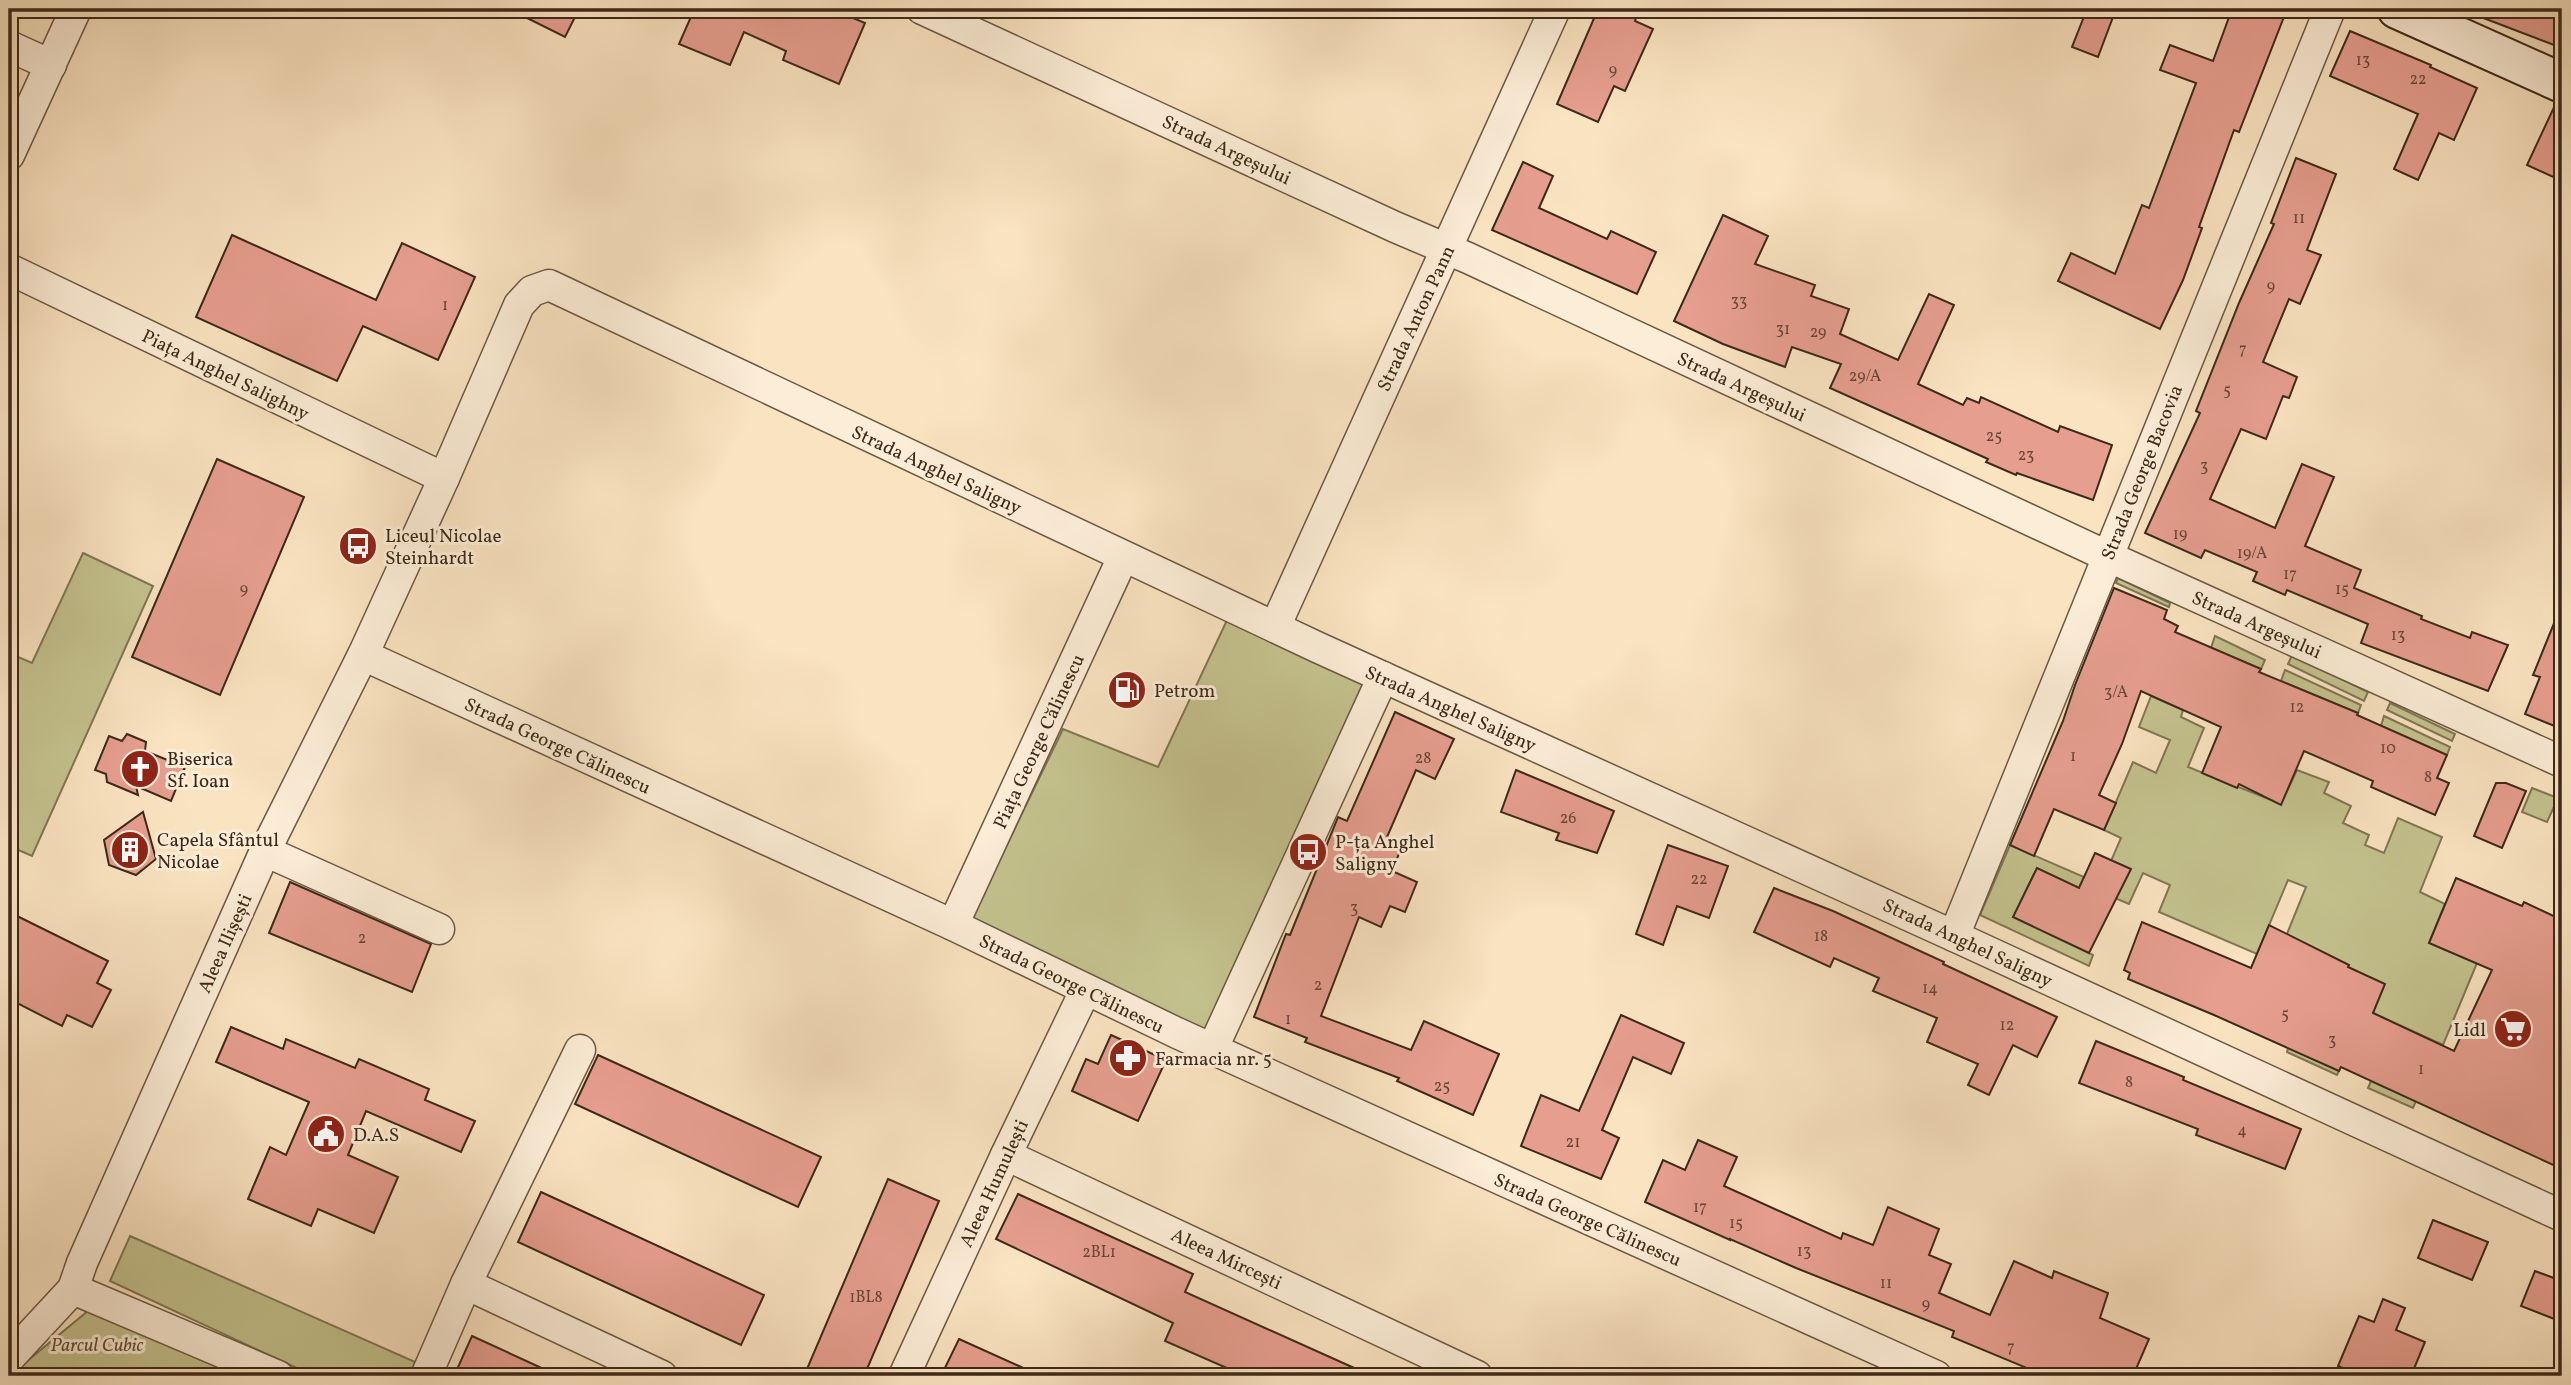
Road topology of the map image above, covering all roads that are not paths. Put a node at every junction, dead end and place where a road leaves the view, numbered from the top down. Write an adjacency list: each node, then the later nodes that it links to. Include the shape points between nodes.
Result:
1 (76, 9): 7 (street)
2 (922, 9): 10 (street, Strada Argeșului)
3 (1555, 9): 10 (street, Strada Anton Pann)
4 (2330, 9): 13 (street, Strada George Bacovia)
5 (2397, 9): 8 (street)
6 (9, 46): 7 (street)
7 (51, 65): 9 (street)
8 (2562, 83)
9 (9, 155)
10 (1447, 249): 13 (street, Strada Argeșului); 15 (street, Strada Anton Pann)
11 (9, 269): 12 (street, Piața Anghel Salighny)
12 (444, 478): 14 (street, Strada Anghel Saligny, via 519,305 533,291 549,285); 16 (street, Aleea Ilișești)
13 (2106, 556): 18 (street, Strada Argeșului); 22 (street, Strada George Bacovia)
14 (1122, 557): 15 (street, Strada Anghel Saligny); 20 (street, Piața George Călinescu)
15 (1275, 627): 17 (street, Strada Anghel Saligny)
16 (363, 655): 19 (street, Aleea Ilișești); 20 (street, Strada George Călinescu)
17 (1383, 677): 22 (street, Strada Anghel Saligny); 25 (street)
18 (2562, 762)
19 (265, 851): 21 (street); 29 (street, Aleea Ilișești)
20 (953, 925): 23 (street, Strada George Călinescu)
21 (439, 929)
22 (1954, 936): 27 (street, Strada Anghel Saligny)
23 (1085, 991): 25 (street, Strada George Călinescu); 26 (street, Aleea Humulești)
24 (580, 1049): 28 (street)
25 (1212, 1050): 37 (street, Strada George Călinescu)
26 (1006, 1155): 31 (street, Aleea Mircești); 35 (street, Aleea Humulești)
27 (2562, 1216)
28 (466, 1284): 33 (street); 34 (street)
29 (73, 1289): 30 (street, Aleea Ilișești); 32 (street)
30 (9, 1357)
31 (1445, 1369): 36 (street, Aleea Mircești)
32 (278, 1376)
33 (426, 1376)
34 (662, 1376)
35 (904, 1376)
36 (1477, 1376)
37 (1936, 1376)

